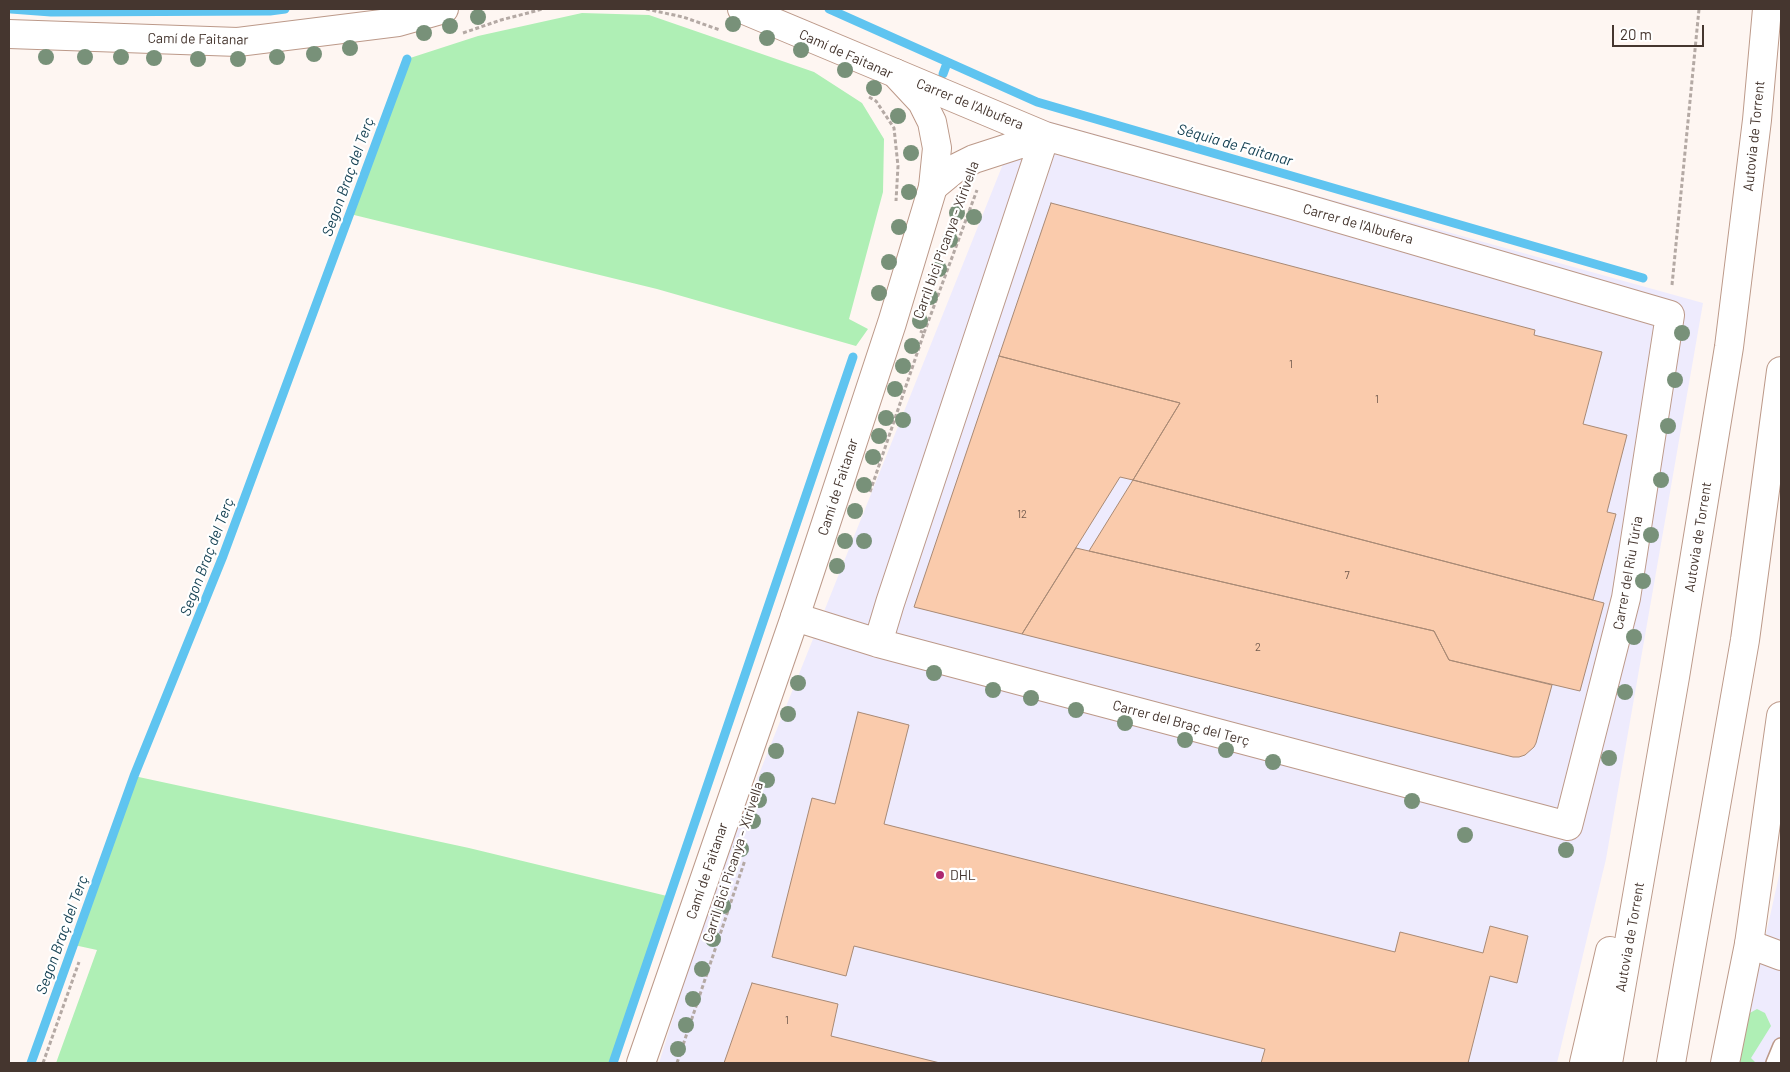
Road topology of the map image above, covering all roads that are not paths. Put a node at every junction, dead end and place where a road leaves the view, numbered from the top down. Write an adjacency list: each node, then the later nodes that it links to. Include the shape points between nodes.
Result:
1 (444, 9): 4 (main road, Camí de Faitanar, via 398,22 238,42)
2 (742, 9): 5 (main road, Camí de Faitanar)
3 (1767, 9): 12 (main road, Autovia de Torrent, via 1729,347)
4 (9, 34)
5 (895, 73): 6 (main road, Carrer de l'Albufera); 7 (main road, Camí de Faitanar, via 922,102 932,122 937,148)
6 (1045, 136): 7 (main road, Carrer de l'Albufera, via 974,159 956,168); 8 (main road, Carrer de l'Albufera); 11 (main road)
7 (933, 187): 10 (main road, Camí de Faitanar, via 892,323)
8 (1670, 315): 14 (main road, Carrer del Riu Túria, via 1626,598)
9 (1781, 371): 21 (main road, via 1745,640)
10 (795, 617): 11 (main road, Carrer del Braç del Terç); 18 (main road, Camí de Faitanar)
11 (878, 643): 14 (main road, Carrer del Braç del Terç)
12 (1675, 677): 19 (main road); 20 (main road, Autovia de Torrent)
13 (1780, 725): 15 (main road)
14 (1568, 826)
15 (1749, 944): 16 (main road); 22 (main road)
16 (1781, 956)
17 (1781, 1046): 23 (lane)
18 (641, 1063)
19 (1584, 1063)
20 (1608, 1063)
21 (1671, 1063)
22 (1725, 1063)
23 (1774, 1063)

